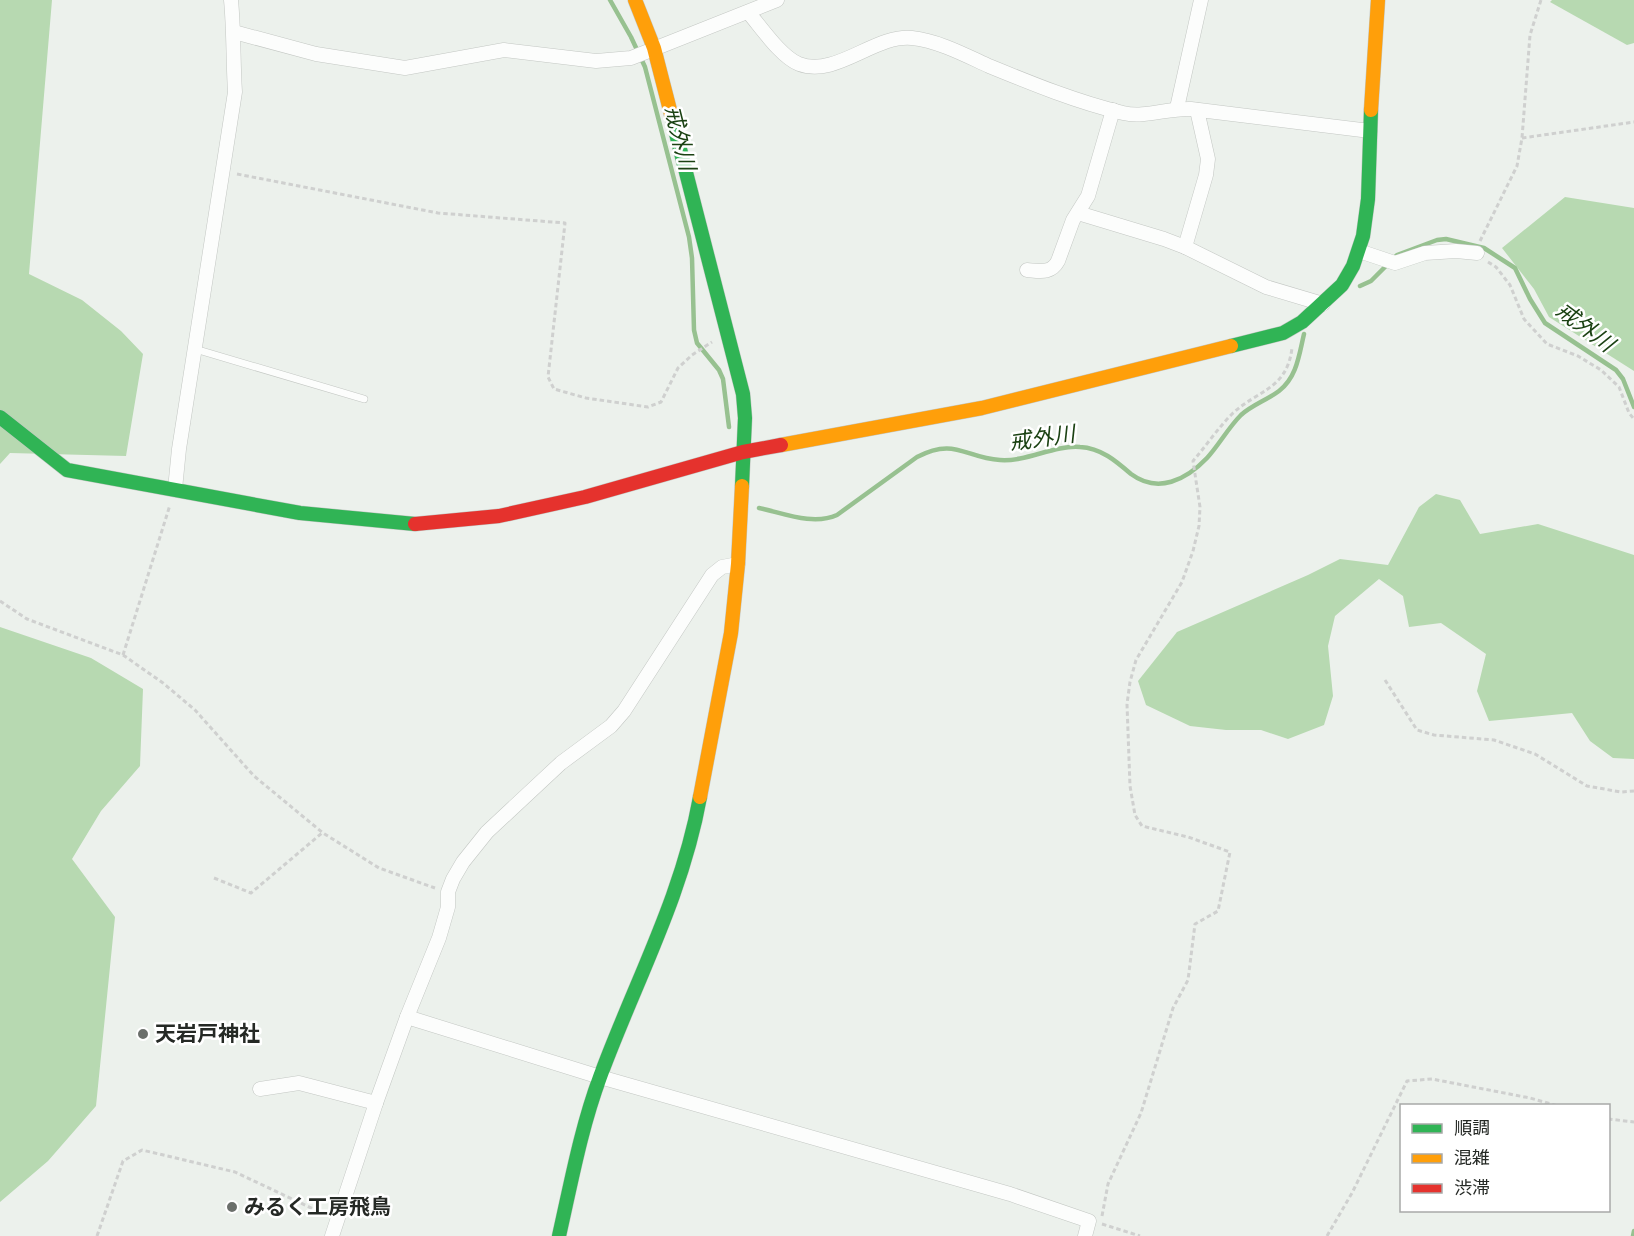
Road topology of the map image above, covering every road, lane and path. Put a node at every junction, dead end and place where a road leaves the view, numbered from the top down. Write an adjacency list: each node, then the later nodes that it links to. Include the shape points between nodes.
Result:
1 (231, 0): 8 (street)
2 (635, 0): 9 (street)
3 (777, 0): 7 (street)
4 (1201, 0): 10 (street)
5 (1378, 0): 14 (street)
6 (1542, 0): 15 (path, via 1530,35)
7 (748, 12): 9 (street); 11 (street, via 798,64 813,68 827,65 908,37 1064,96)
8 (234, 32): 9 (street, via 316,54 405,68 504,51 596,61 630,58); 16 (street, via 234,92)
9 (654, 48): 30 (street, via 743,394)
10 (1177, 108): 11 (street, via 1139,114); 12 (street)
11 (1113, 110): 17 (street, via 1088,196)
12 (1197, 110): 14 (street); 19 (street, via 1208,159)
13 (1634, 122): 15 (path)
14 (1370, 131): 20 (street, via 1368,199)
15 (1522, 138): 18 (path, via 1517,166)
16 (223, 171): 25 (path, via 438,213 565,223 548,377 554,389 586,398 648,406 661,402 675,373); 26 (street)
17 (1078, 213): 19 (street); 22 (street, via 1055,268 1049,272)
18 (1481, 237)
19 (1185, 247): 23 (street, via 1266,287)
20 (1359, 251): 21 (street, via 1389,261 1425,253); 23 (street, via 1342,285)
21 (1477, 253): 29 (path, via 1496,267 1510,285 1524,319 1547,344 1600,370 1619,387)
22 (1027, 270)
23 (1323, 304): 24 (street)
24 (1293, 328): 30 (street, via 982,408); 48 (path, via 1292,352 1277,384 1242,405 1193,461 1200,507 1193,551 1182,582 1136,660 1130,682 1130,786 1135,815 1142,826 1230,852 1218,911 1195,924 1188,980 1173,1008 1141,1113)
25 (707, 344)
26 (195, 349): 27 (lane); 31 (street)
27 (364, 399)
28 (0, 417): 31 (street, via 67,470)
29 (1634, 419)
30 (743, 452): 31 (street, via 564,502 499,516 412,524 300,513); 32 (street)
31 (175, 489): 34 (path)
32 (738, 564): 39 (street, via 722,567 712,575 624,711 487,832 463,862); 41 (street, via 729,644 686,861)
33 (0, 601): 34 (path, via 27,619)
34 (123, 655): 37 (path, via 195,710 254,776)
35 (1385, 680): 36 (path, via 1417,730 1494,740 1535,754 1587,786)
36 (1634, 791)
37 (323, 833): 38 (path, via 251,893); 39 (path, via 379,868)
38 (214, 878)
39 (448, 892): 40 (street, via 442,930)
40 (407, 1017): 41 (street); 43 (street)
41 (600, 1077): 48 (street); 51 (street, via 583,1130)
42 (260, 1089): 43 (street, via 299,1083)
43 (376, 1103): 47 (street)
44 (1551, 1104): 54 (path, via 1432,1079 1407,1081)
45 (1610, 1119): 46 (path)
46 (1634, 1122)
47 (337, 1220): 49 (path, via 235,1172 142,1149 123,1161); 50 (street)
48 (1095, 1222): 52 (street); 53 (path)
49 (97, 1236)
50 (332, 1236)
51 (559, 1236)
52 (1085, 1236)
53 (1140, 1236)
54 (1327, 1236)

